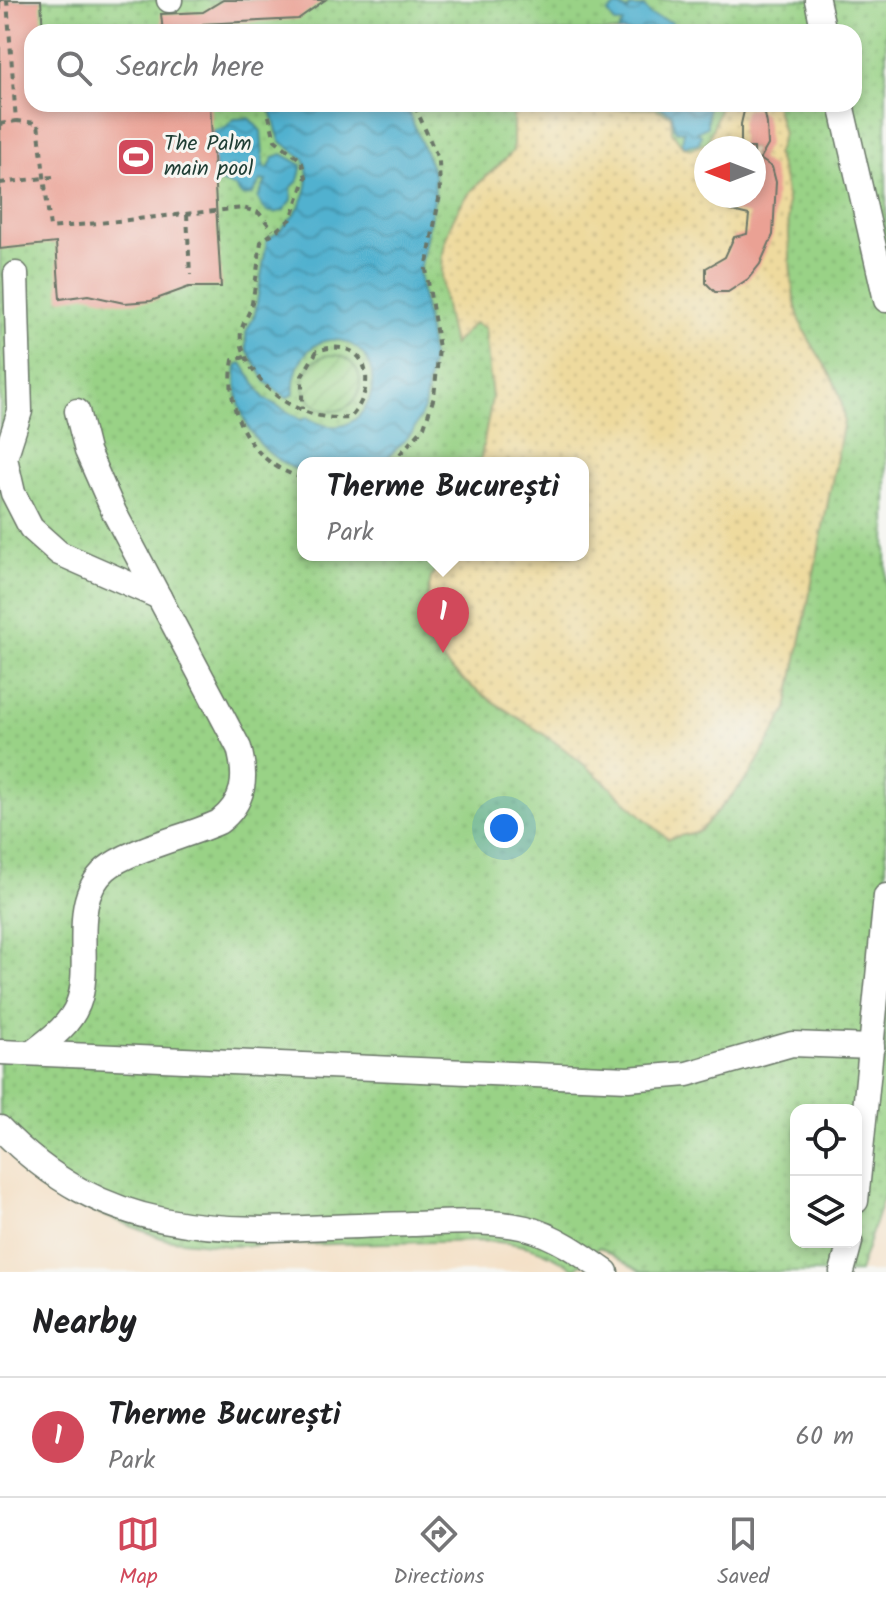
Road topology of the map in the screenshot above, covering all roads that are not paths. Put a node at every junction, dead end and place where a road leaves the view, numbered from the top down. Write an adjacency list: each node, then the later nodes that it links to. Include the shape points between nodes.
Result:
1 (817, 0): 2 (street)
2 (822, 24)
3 (843, 112): 5 (street)
4 (16, 274): 7 (street, via 20,402 5,458 13,493 31,528 59,553)
5 (886, 300)
6 (77, 411): 7 (street, via 87,451)
7 (159, 597): 11 (street, via 239,748 245,772 241,795 219,822 123,860 100,877 85,906 78,1004 68,1021)
8 (886, 896): 9 (street)
9 (872, 1047): 11 (street, via 792,1044 687,1074 628,1079); 13 (street)
10 (0, 1052): 11 (street)
11 (33, 1052)
12 (0, 1128): 15 (street, via 29,1156 80,1191 160,1222 220,1228 509,1225 557,1240)
13 (859, 1176)
14 (848, 1248): 16 (street)
15 (606, 1272)
16 (842, 1272)

